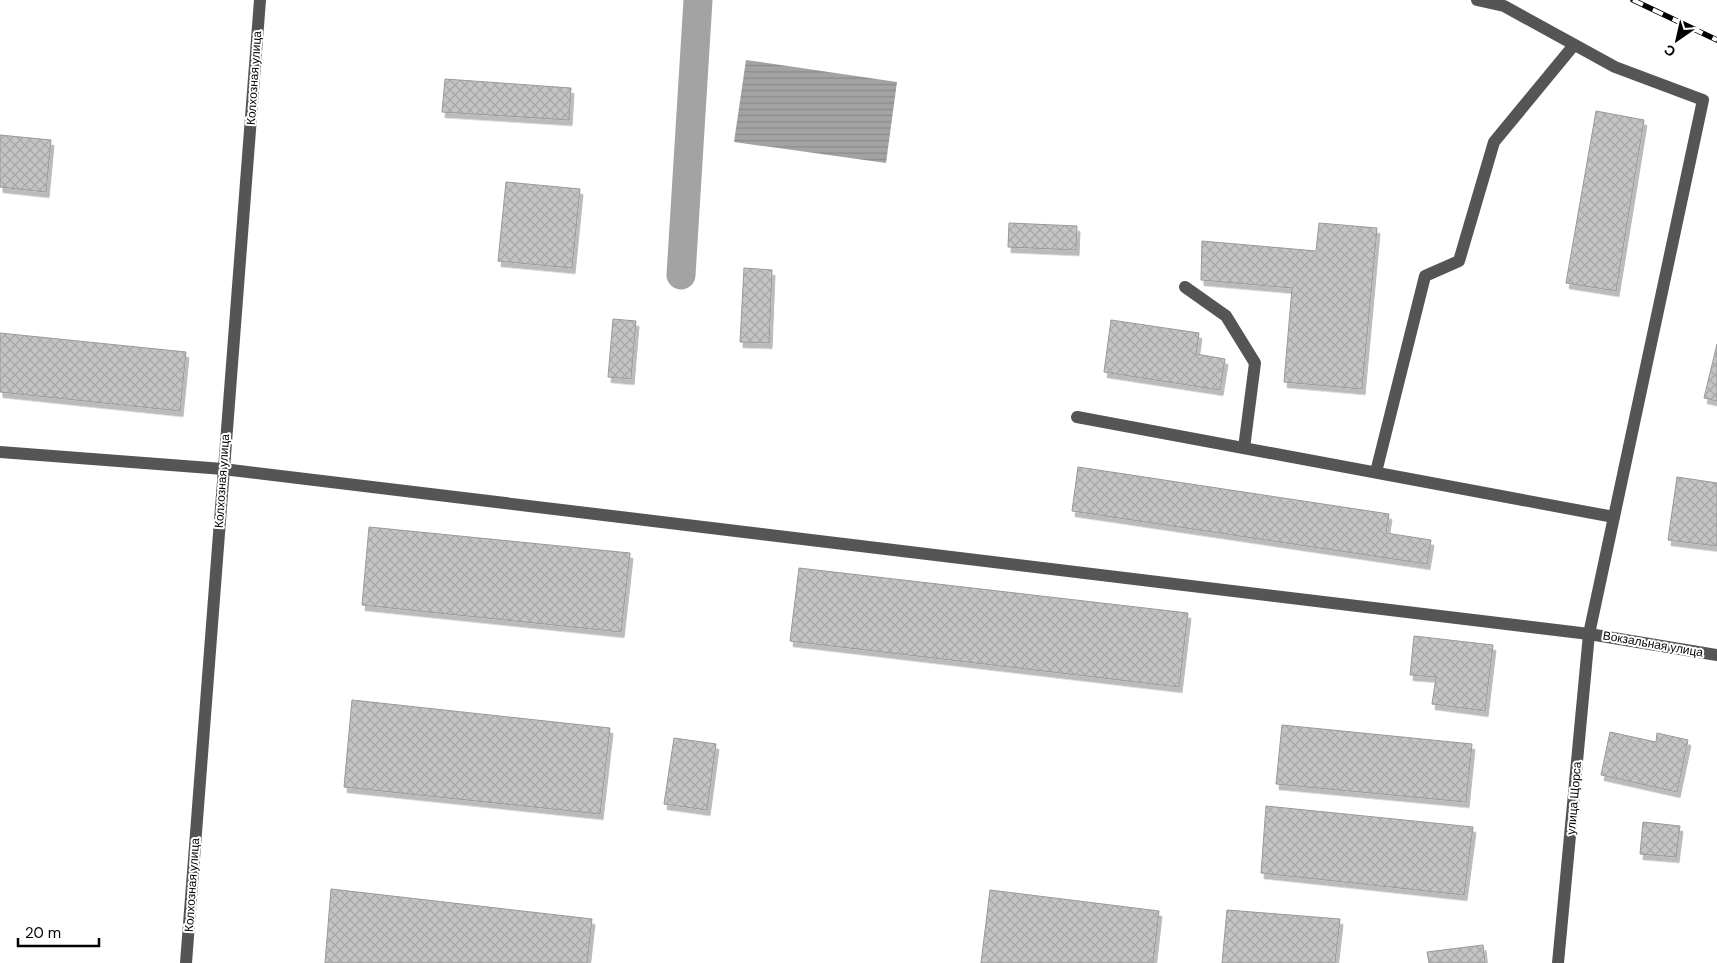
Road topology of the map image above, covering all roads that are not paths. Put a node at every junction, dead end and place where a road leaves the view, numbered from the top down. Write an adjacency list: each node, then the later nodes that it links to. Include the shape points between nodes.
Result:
1 (260, 0): 8 (street, Колхозная улица)
2 (1477, 0): 3 (street, via 1504,6)
3 (1574, 45): 9 (street, via 1494,142 1459,261 1425,276); 10 (street, улица Щорса, via 1615,67 1703,100)
4 (1185, 287): 6 (street, via 1226,316 1255,363)
5 (1077, 417): 6 (street)
6 (1244, 448): 9 (street)
7 (0, 452): 8 (street, Вокзальная улица)
8 (223, 469): 11 (street, Вокзальная улица); 13 (street, Колхозная улица)
9 (1376, 472): 10 (street)
10 (1614, 517): 11 (street, улица Щорса)
11 (1589, 634): 12 (street, Вокзальная улица); 14 (street, улица Щорса)
12 (1717, 656)
13 (186, 963)
14 (1558, 963)

